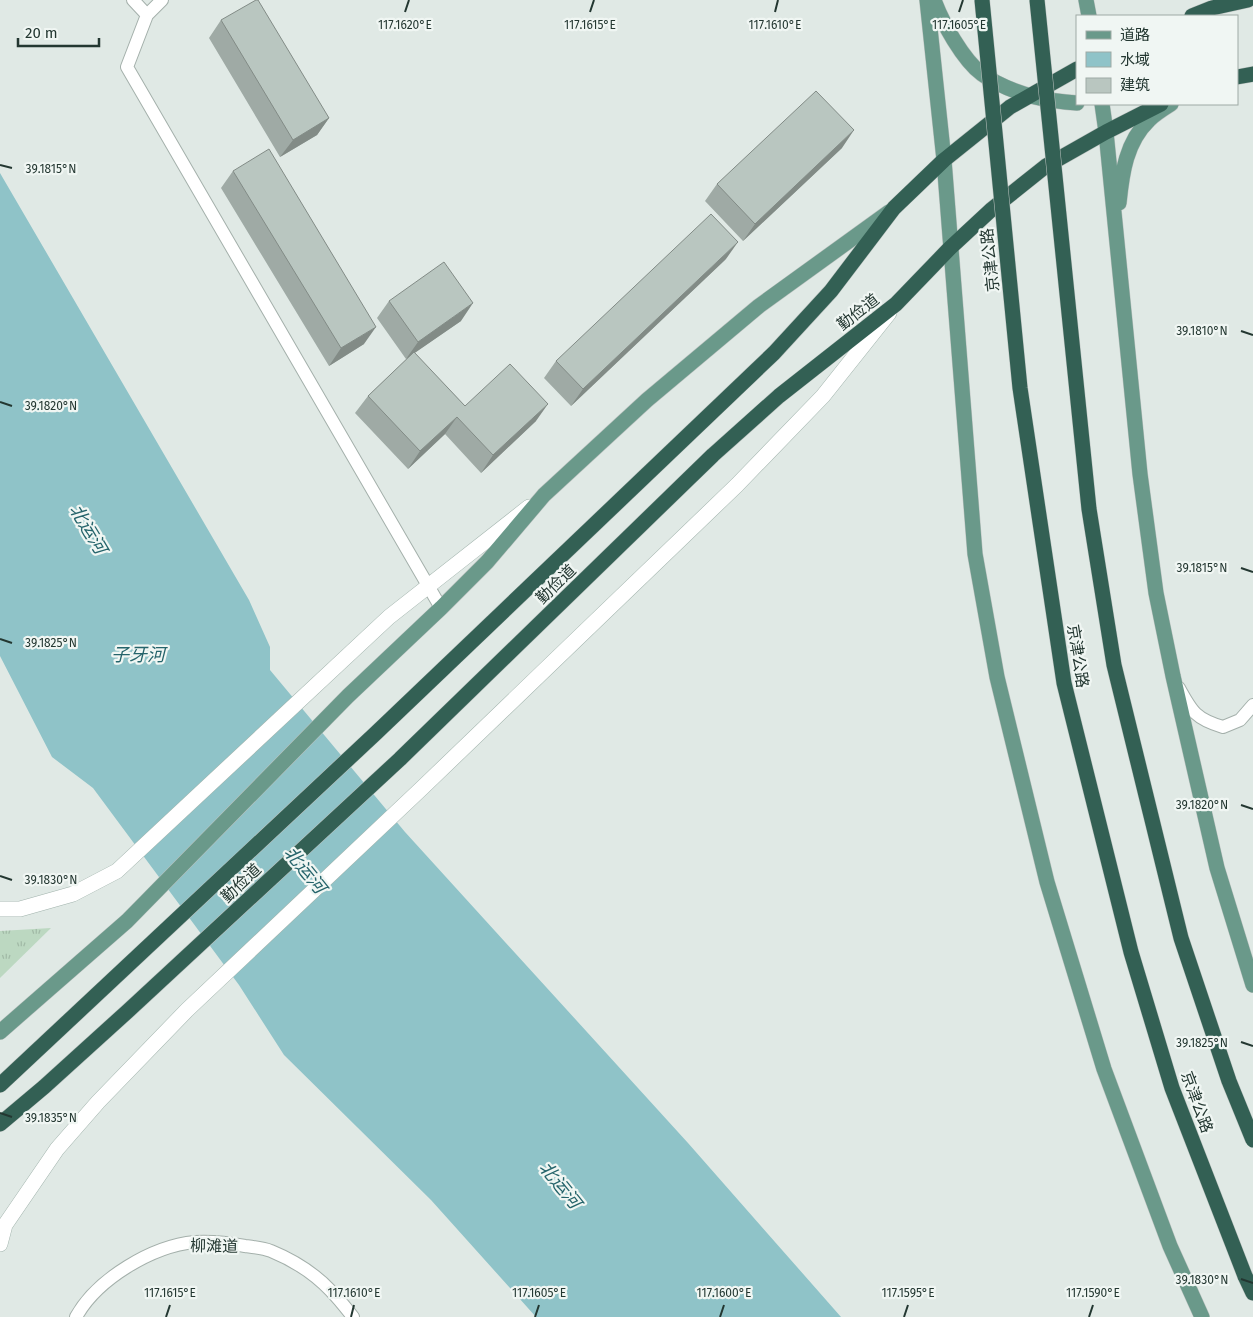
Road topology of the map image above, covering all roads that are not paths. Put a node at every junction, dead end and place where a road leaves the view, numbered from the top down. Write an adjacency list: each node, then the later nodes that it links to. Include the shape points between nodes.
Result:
1 (133, 0): 9 (lane)
2 (162, 0): 9 (lane)
3 (927, 0): 21 (main road)
4 (934, 0): 15 (main road, via 950,35 981,74)
5 (982, 0): 39 (highway, 京津公路, bridge, via 1020,388 1064,683 1132,952 1172,1088)
6 (1037, 0): 36 (highway, bridge, via 1088,509 1114,665 1181,938 1229,1081)
7 (1086, 0): 10 (main road)
8 (1248, 0): 11 (highway)
9 (147, 15): 27 (lane, via 128,68)
10 (1089, 15)
11 (1194, 15)
12 (1076, 70): 15 (highway, 勤俭道)
13 (1253, 74): 14 (highway)
14 (1238, 76)
15 (1029, 97): 16 (main road); 21 (highway, 勤俭道, via 1010,107)
16 (1076, 103)
17 (1102, 105): 20 (main road)
18 (1159, 105): 20 (highway, 勤俭道)
19 (1170, 105): 23 (main road, via 1149,120 1135,136 1125,159)
20 (1106, 132): 23 (main road); 24 (highway, 勤俭道, via 1046,166)
21 (944, 160): 22 (highway, 勤俭道); 24 (main road)
22 (894, 208): 26 (main road, via 759,306 647,400); 34 (highway, 勤俭道, via 831,291 774,353 376,733)
23 (1116, 234): 29 (main road, via 1140,474 1156,593)
24 (950, 248): 25 (highway, 勤俭道); 42 (main road, via 975,554 997,677 1047,882 1104,1069 1170,1246)
25 (896, 304): 35 (highway, 勤俭道, via 779,396 713,455 400,759 129,1010); 37 (street, via 823,396 737,485 187,1010 98,1102 57,1149)
26 (544, 495): 27 (street); 28 (main road, via 487,562)
27 (429, 586): 28 (lane); 31 (street, via 389,617 117,871 73,894 20,909)
28 (441, 608): 33 (main road, via 348,696 127,921)
29 (1173, 676): 30 (lane, via 1190,709 1205,722 1222,727 1240,720); 32 (main road, via 1217,868)
30 (1253, 705)
31 (0, 909)
32 (1253, 985)
33 (0, 1032)
34 (0, 1085)
35 (0, 1124)
36 (1253, 1140)
37 (3, 1228): 38 (street)
38 (0, 1244)
39 (1253, 1293)
40 (76, 1317): 41 (lane, 柳滩道, via 101,1285 132,1264 166,1249 195,1242 230,1243 269,1250 302,1267 331,1290)
41 (354, 1317)
42 (1202, 1317)

